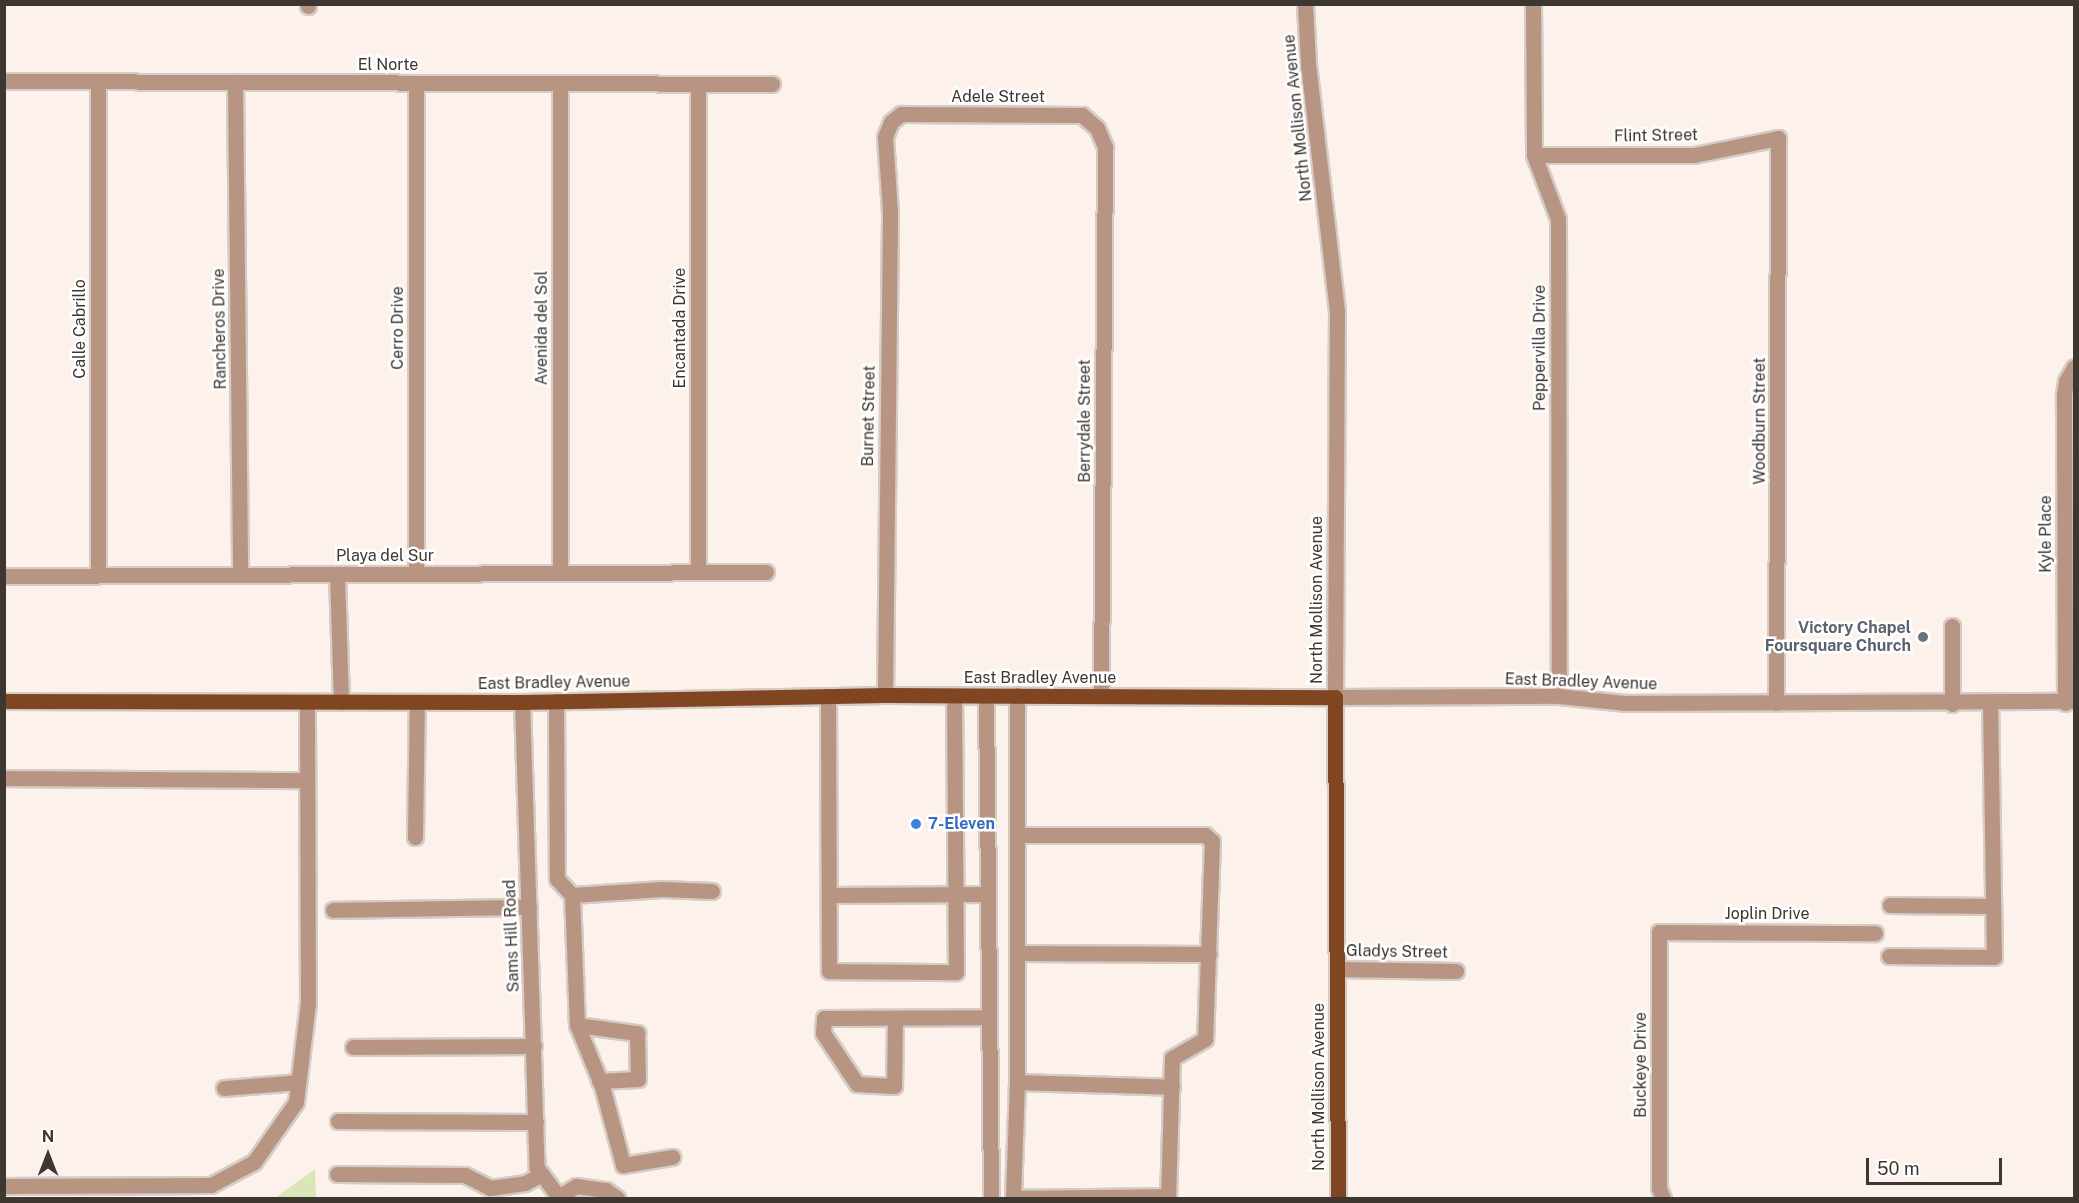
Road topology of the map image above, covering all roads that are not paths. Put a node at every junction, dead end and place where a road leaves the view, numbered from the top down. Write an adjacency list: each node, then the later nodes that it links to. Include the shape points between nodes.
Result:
1 (1305, 4): 31 (street, North Mollison Avenue, via 1308,64 1337,311)
2 (1533, 4): 13 (street, Peppervilla Drive)
3 (4, 81): 4 (street, El Norte)
4 (98, 82): 5 (street, El Norte); 21 (street, Calle Cabrillo)
5 (235, 83): 6 (street, El Norte); 18 (street, Rancheros Drive)
6 (416, 83): 7 (street, El Norte); 20 (street, Cerro Drive)
7 (560, 83): 8 (street, El Norte); 17 (street, Avenida del Sol)
8 (698, 84): 9 (street, El Norte); 15 (street, Encantada Drive)
9 (772, 84)
10 (885, 137): 12 (street, Adele Street, via 891,122 901,114 1082,115 1097,128); 24 (street, Burnet Street, via 890,212)
11 (1778, 138): 13 (street, Flint Street, via 1694,155); 39 (street, Woodburn Street)
12 (1105, 147): 26 (street, Berrydale Street)
13 (1534, 155): 29 (street, Peppervilla Drive, via 1558,219)
14 (2074, 367): 38 (street, Kyle Place, via 2064,394)
15 (698, 572): 16 (street, Playa del Sur); 17 (street, Playa del Sur)
16 (766, 572)
17 (560, 573): 20 (street, Playa del Sur)
18 (240, 574): 19 (street, Playa del Sur); 21 (street, Playa del Sur)
19 (337, 574): 20 (street, Playa del Sur); 35 (street)
20 (416, 574)
21 (98, 575): 22 (street, Playa del Sur)
22 (4, 576)
23 (1952, 626): 40 (street)
24 (885, 695): 27 (main road, East Bradley Avenue); 30 (main road, East Bradley Avenue)
25 (1017, 695): 26 (main road, East Bradley Avenue); 28 (main road, East Bradley Avenue); 44 (street)
26 (1101, 695): 31 (main road, East Bradley Avenue)
27 (828, 696): 33 (main road, East Bradley Avenue); 50 (street)
28 (987, 696): 30 (main road, East Bradley Avenue); 48 (street)
29 (1559, 696): 31 (street, East Bradley Avenue); 39 (street, East Bradley Avenue, via 1624,704)
30 (954, 697): 47 (street)
31 (1335, 697): 60 (main road, North Mollison Avenue)
32 (4, 701): 34 (main road, East Bradley Avenue)
33 (556, 701): 37 (main road, East Bradley Avenue); 49 (street, via 557,879)
34 (307, 702): 35 (main road, East Bradley Avenue); 43 (street)
35 (341, 702): 36 (main road, East Bradley Avenue)
36 (417, 702): 37 (main road, East Bradley Avenue); 45 (street)
37 (522, 702): 53 (street, Sams Hill Road)
38 (2070, 702): 41 (street, East Bradley Avenue)
39 (1776, 704): 40 (street, East Bradley Avenue, via 1899,700)
40 (1952, 704): 41 (street, East Bradley Avenue)
41 (1990, 704): 52 (street)
42 (4, 778): 43 (street)
43 (307, 780): 68 (street, via 308,1003)
44 (1017, 835): 57 (street); 58 (street, via 1205,835 1212,841)
45 (415, 837)
46 (712, 891): 49 (street, via 662,889)
47 (955, 894): 48 (street); 50 (street); 50 (street, via 956,972 829,971)
48 (988, 894): 62 (street)
49 (572, 895): 64 (street)
50 (829, 895)
51 (1890, 905): 52 (street)
52 (1993, 906): 59 (street, via 1994,957)
53 (529, 907): 54 (street); 65 (street, Sams Hill Road)
54 (333, 910)
55 (1659, 932): 56 (street, Joplin Drive); 85 (street, Buckeye Drive, via 1659,1188)
56 (1875, 933)
57 (1017, 953): 58 (street); 69 (street)
58 (1209, 954): 70 (street, via 1205,1039 1172,1058)
59 (1889, 956)
60 (1337, 969): 61 (street, Gladys Street); 84 (main road, North Mollison Avenue)
61 (1456, 971)
62 (989, 1017): 63 (street); 82 (street)
63 (895, 1018): 63 (street, via 824,1018 824,1033 857,1084 894,1086)
64 (577, 1025): 67 (street); 67 (street, via 637,1033 638,1079)
65 (534, 1046): 66 (street); 73 (street, Sams Hill Road)
66 (353, 1047)
67 (599, 1081): 74 (street, via 622,1165)
68 (298, 1082): 71 (street); 77 (street, via 296,1102 254,1162 211,1185)
69 (1017, 1082): 70 (street); 83 (street)
70 (1172, 1087): 79 (street)
71 (224, 1088)
72 (338, 1121): 73 (street)
73 (536, 1122): 75 (street, Sams Hill Road)
74 (672, 1156)
75 (539, 1171): 78 (street, via 525,1183); 80 (street)
76 (337, 1174): 78 (street, via 465,1175)
77 (4, 1186)
78 (487, 1193)
79 (1168, 1197): 83 (street)
80 (559, 1198): 81 (street, via 576,1186 606,1190)
81 (617, 1198)
82 (991, 1198)
83 (1013, 1198)
84 (1338, 1198)
85 (1663, 1198)

